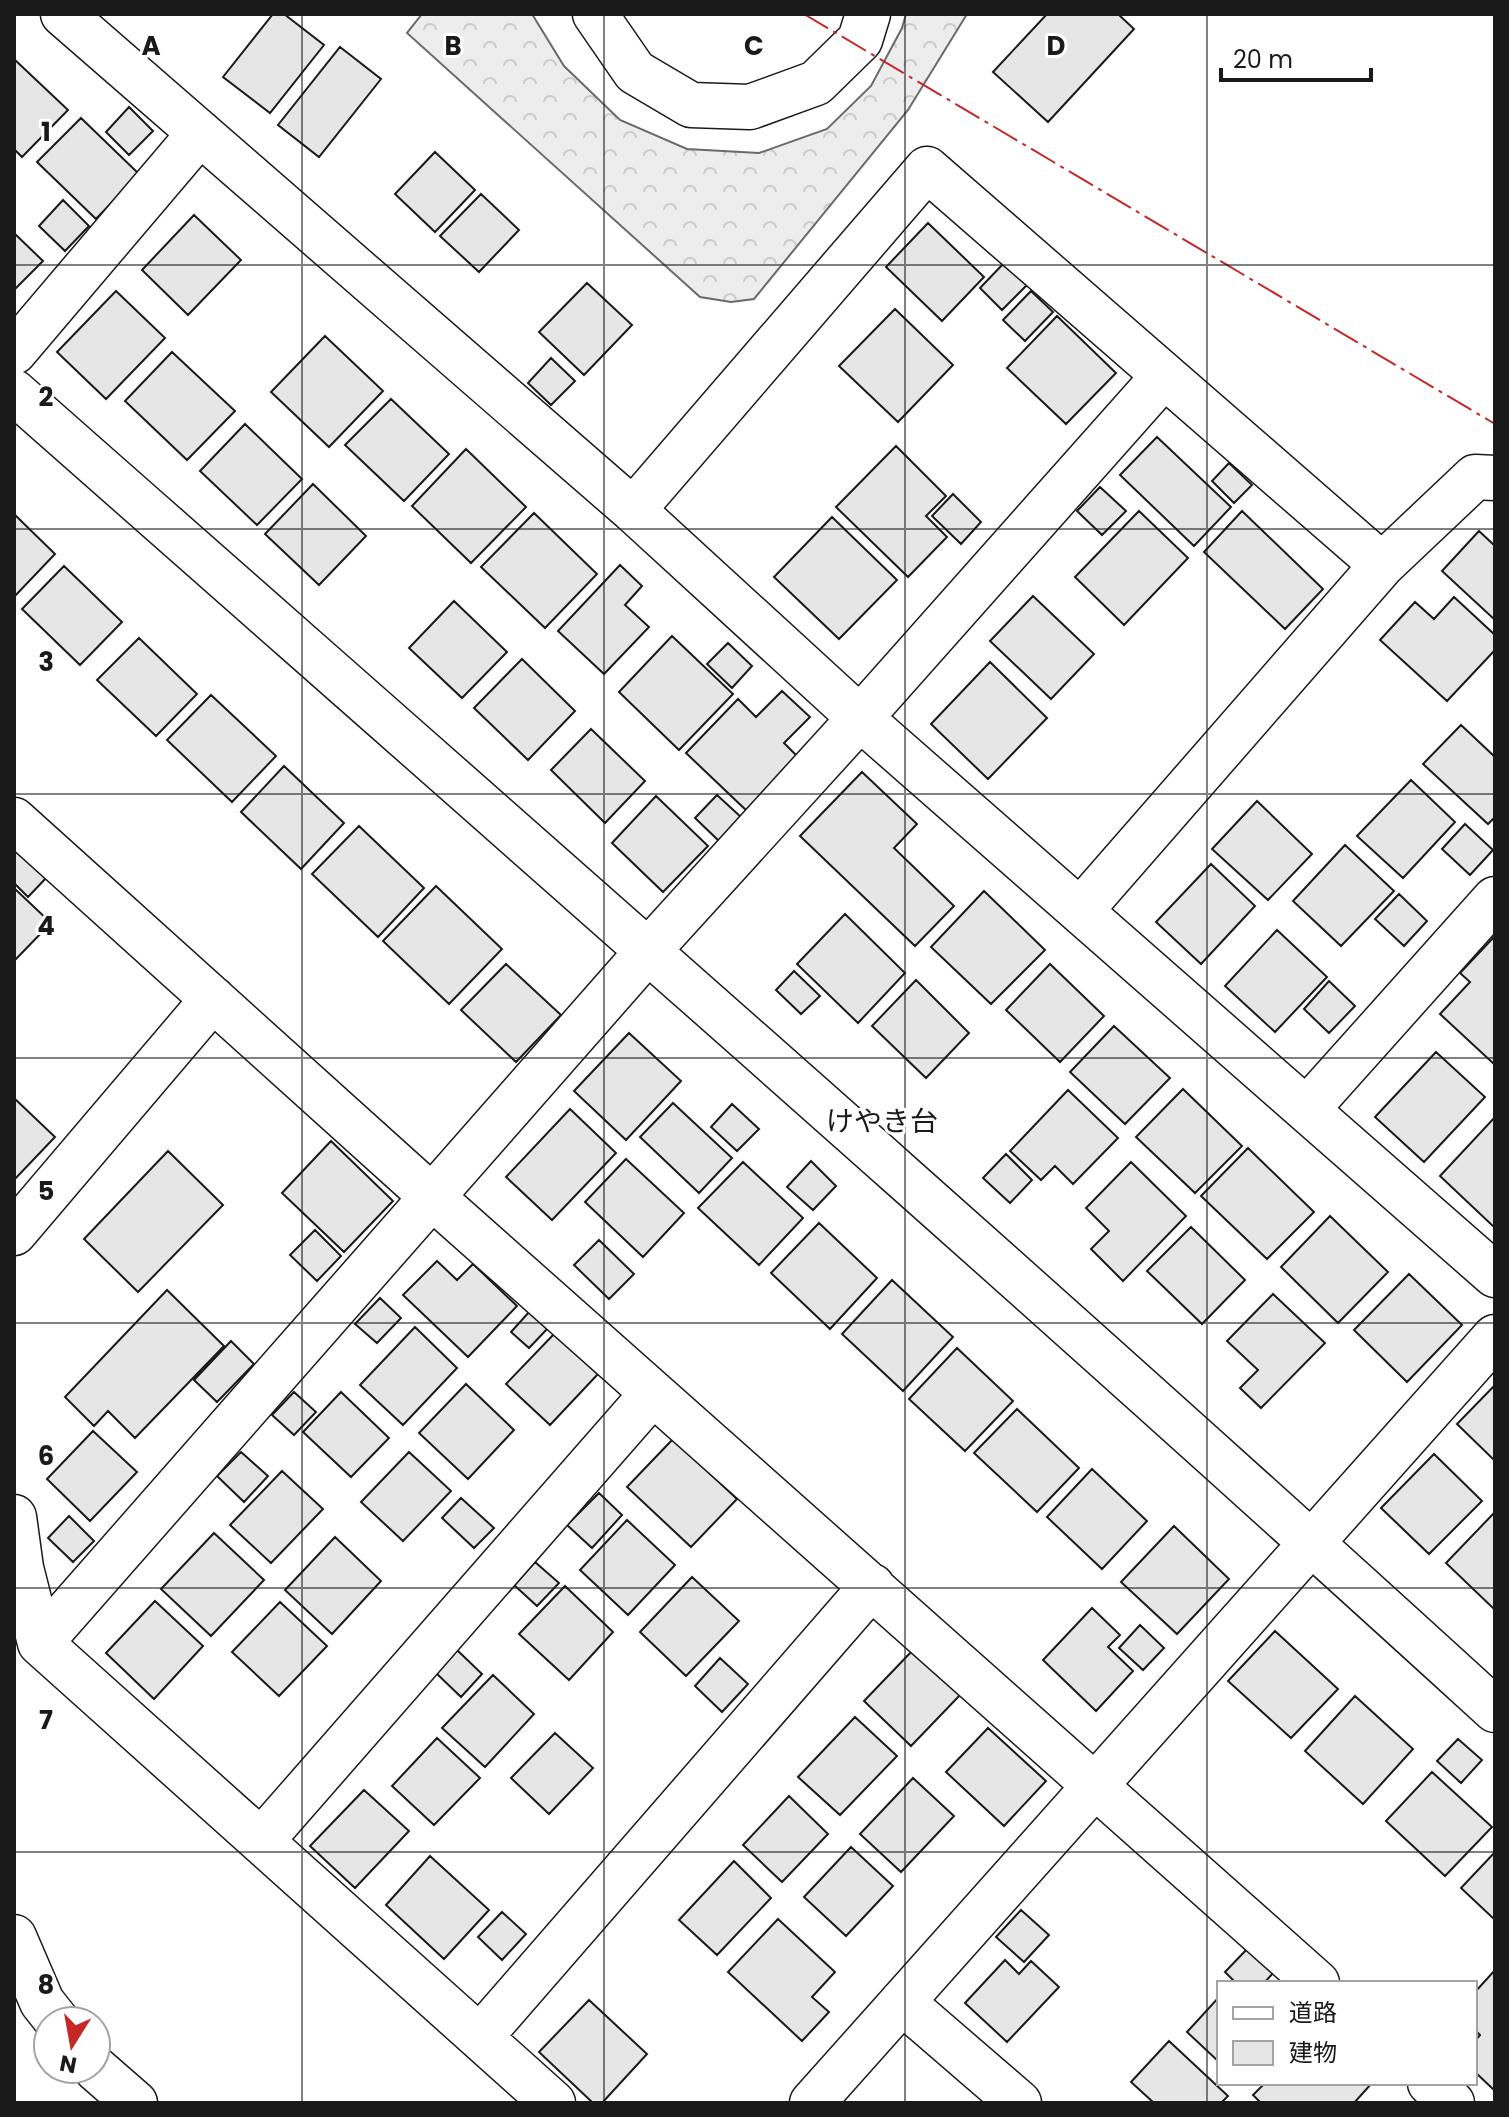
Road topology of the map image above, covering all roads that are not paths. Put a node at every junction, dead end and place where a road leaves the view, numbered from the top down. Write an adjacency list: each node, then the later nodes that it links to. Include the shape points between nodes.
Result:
1 (63, 14): 4 (street)
2 (595, 14): 3 (street, via 635,72 691,105 750,107 816,83 860,40)
3 (868, 14)
4 (200, 133): 5 (street); 9 (street)
5 (14, 352)
6 (1163, 377): 9 (street, via 927,169); 10 (street); 11 (street)
7 (14, 392): 15 (street)
8 (1495, 478): 10 (street, via 1475,477)
9 (633, 510): 11 (street)
10 (1382, 565): 14 (street)
11 (860, 718): 14 (street); 15 (street)
12 (14, 820): 16 (street)
13 (1495, 899): 17 (street)
14 (1080, 911): 17 (street)
15 (648, 951): 18 (street); 24 (street)
16 (213, 999): 18 (street); 19 (street)
17 (1307, 1109): 20 (street)
18 (431, 1196): 22 (street); 26 (street)
19 (14, 1233)
20 (1495, 1275)
21 (1495, 1337): 24 (street)
22 (653, 1393): 25 (street); 29 (street)
23 (14, 1517): 26 (street)
24 (1313, 1543): 27 (street); 28 (street)
25 (872, 1586): 28 (street); 34 (street)
26 (40, 1643): 29 (street)
27 (1495, 1710)
28 (1095, 1785): 31 (street); 32 (street)
29 (261, 1841): 34 (street)
30 (14, 1937): 33 (street)
31 (1315, 1981)
32 (902, 2002): 39 (street); 40 (street)
33 (44, 2005)
34 (480, 2037): 38 (street)
35 (112, 2083): 37 (street)
36 (1432, 2085): 41 (street)
37 (135, 2103)
38 (553, 2103)
39 (812, 2103)
40 (1019, 2103)
41 (1452, 2103)

